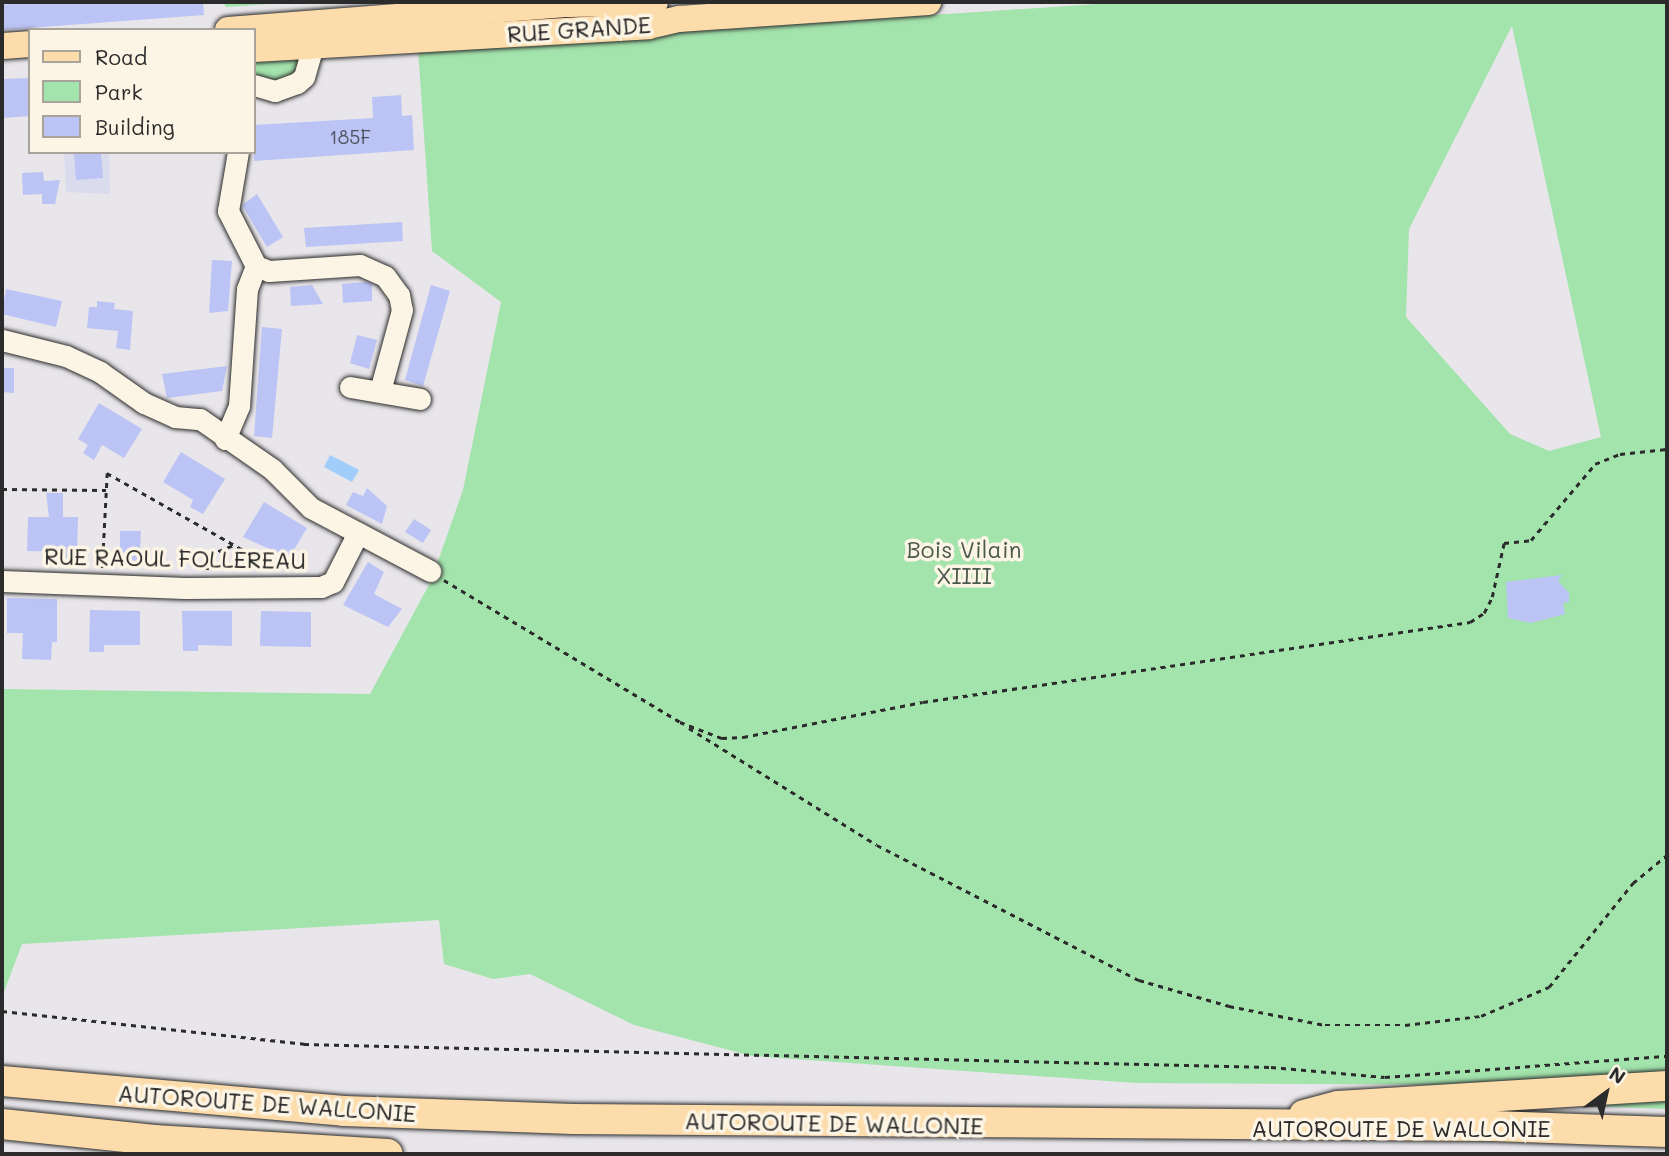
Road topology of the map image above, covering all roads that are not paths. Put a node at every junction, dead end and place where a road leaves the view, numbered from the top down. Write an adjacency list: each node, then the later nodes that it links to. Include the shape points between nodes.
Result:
1 (655, 2): 4 (main road, RUE GRANDE)
2 (928, 2): 5 (main road, RUE GRANDE)
3 (571, 3): 4 (main road, RUE GRANDE); 6 (main road, RUE GRANDE)
4 (614, 3): 5 (street, via 603,18)
5 (584, 30): 10 (main road, RUE GRANDE)
6 (256, 33)
7 (256, 36): 10 (main road, RUE GRANDE)
8 (28, 44): 9 (main road)
9 (2, 46)
10 (313, 46): 13 (street, via 297,83 275,91)
11 (28, 61): 12 (main road)
12 (2, 62)
13 (256, 89)
14 (238, 154): 15 (street, via 228,211)
15 (256, 266): 18 (street, via 269,271 360,265 385,276 399,295 402,310); 20 (street, via 247,289 239,406)
16 (2, 340): 20 (street, via 66,356 175,417 200,419)
17 (350, 387): 18 (street)
18 (380, 391): 19 (street)
19 (420, 399)
20 (225, 439): 21 (street, via 272,469 311,508)
21 (358, 533): 22 (street); 23 (street, RUE RAOUL FOLLEREAU, via 333,582 307,587 185,589)
22 (430, 571)
23 (2, 581)
24 (2, 1082): 27 (highway, AUTOROUTE DE WALLONIE, via 344,1111 519,1118)
25 (1667, 1086): 27 (highway, via 1338,1106)
26 (2, 1124): 29 (highway, AUTOROUTE DE WALLONIE, via 154,1140)
27 (1256, 1127): 28 (highway, AUTOROUTE DE WALLONIE, via 1493,1126)
28 (1667, 1132)
29 (388, 1154)

